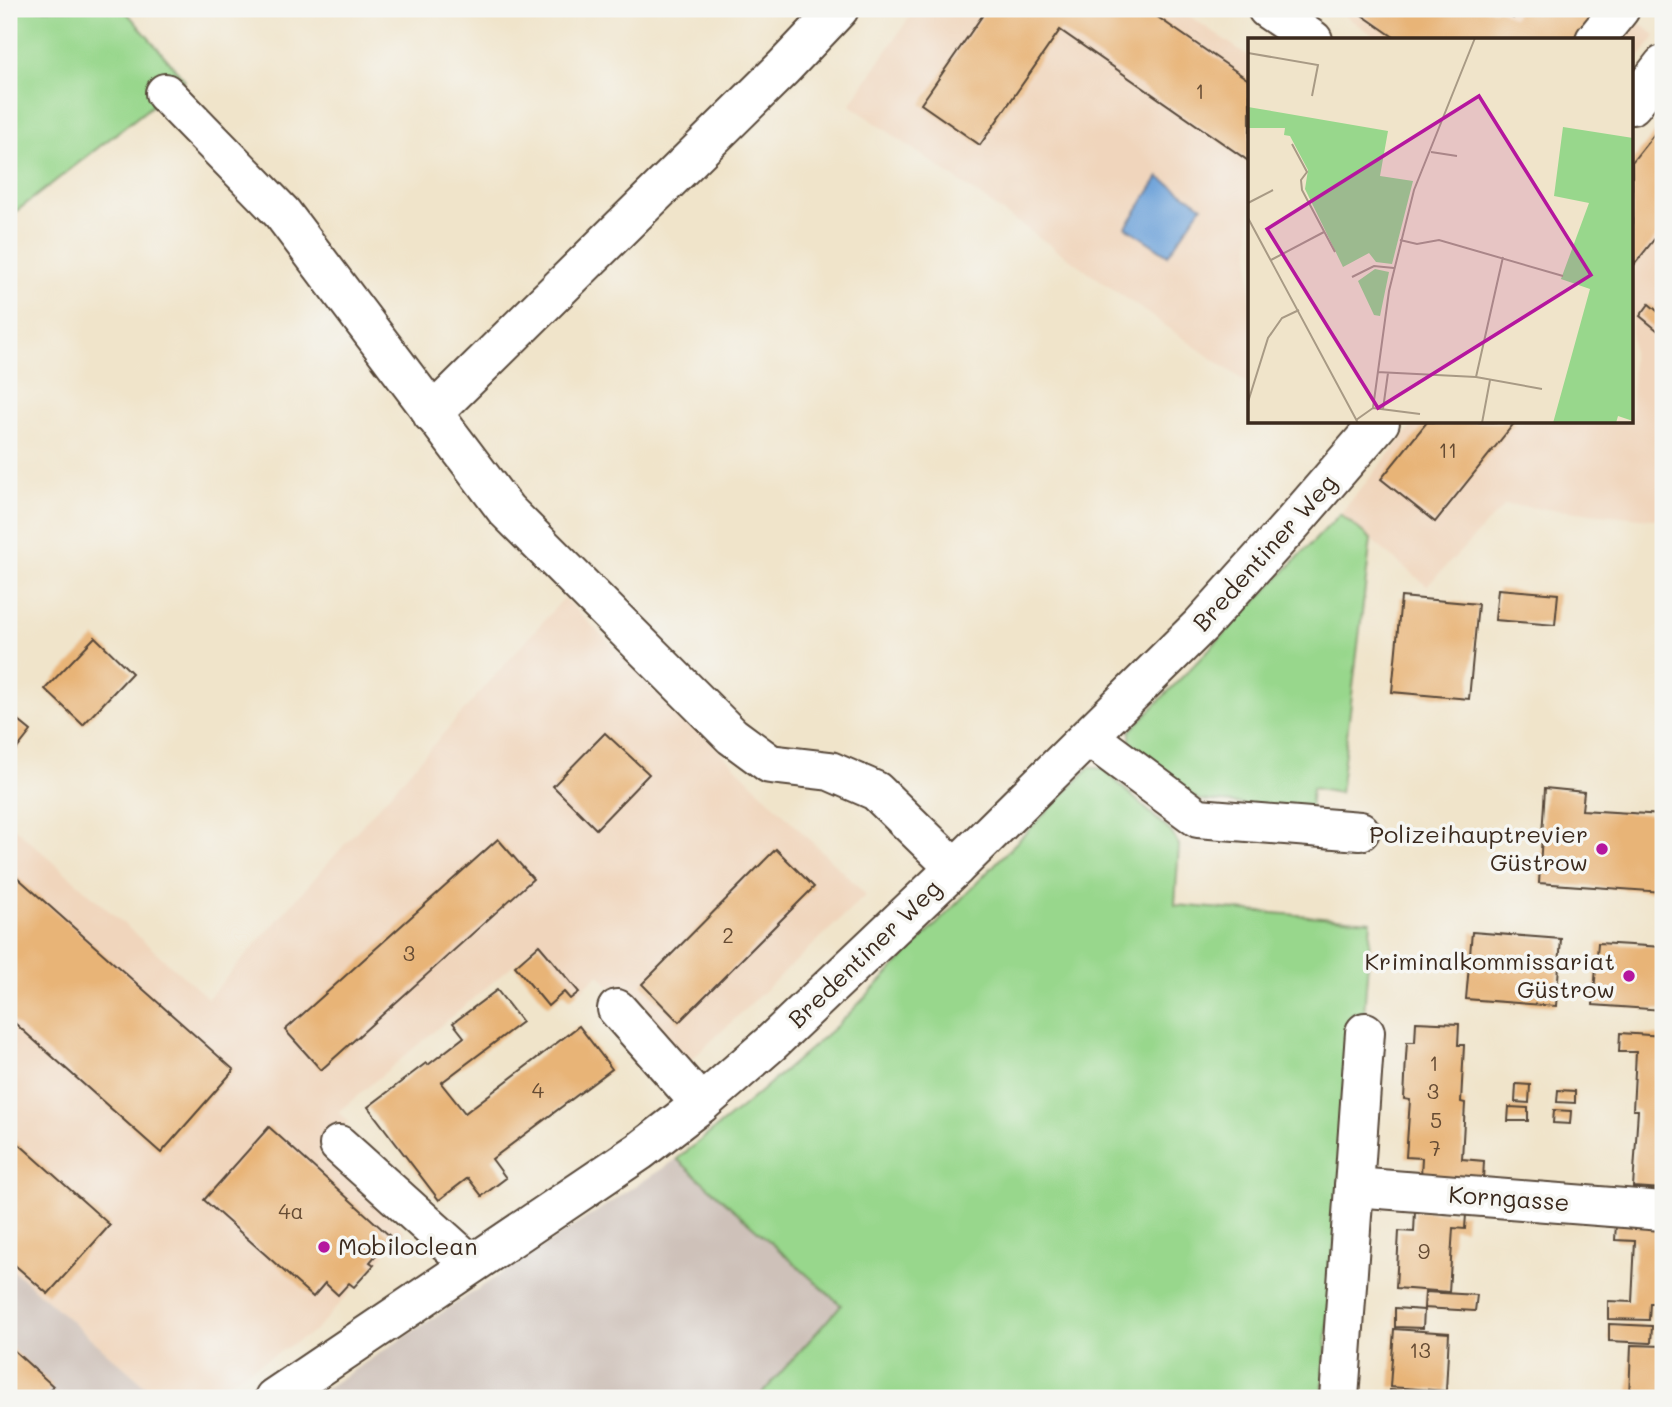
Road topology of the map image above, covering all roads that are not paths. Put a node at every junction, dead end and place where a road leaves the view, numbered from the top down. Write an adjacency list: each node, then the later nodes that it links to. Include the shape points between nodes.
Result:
1 (839, 9): 9 (street)
2 (1267, 9): 4 (street)
3 (1620, 9): 5 (street)
4 (1310, 38)
5 (1597, 38)
6 (1663, 65): 8 (street)
7 (164, 93): 9 (street, via 282,213)
8 (1634, 102)
9 (432, 414): 13 (street, via 506,510 732,736 770,764 830,771 876,791)
10 (1378, 424): 11 (street, Bredentiner Weg, via 1201,625)
11 (1089, 737): 12 (street, via 1198,818); 13 (street, Bredentiner Weg)
12 (1360, 831)
13 (955, 868): 16 (street, Bredentiner Weg, via 841,979)
14 (617, 1009): 16 (street)
15 (1365, 1032): 18 (street)
16 (701, 1104): 20 (street, Bredentiner Weg, via 640,1151)
17 (340, 1145): 20 (street)
18 (1354, 1187): 19 (street, Korngasse); 22 (street)
19 (1663, 1211)
20 (471, 1264): 21 (street, Bredentiner Weg)
21 (274, 1398)
22 (1339, 1398)

